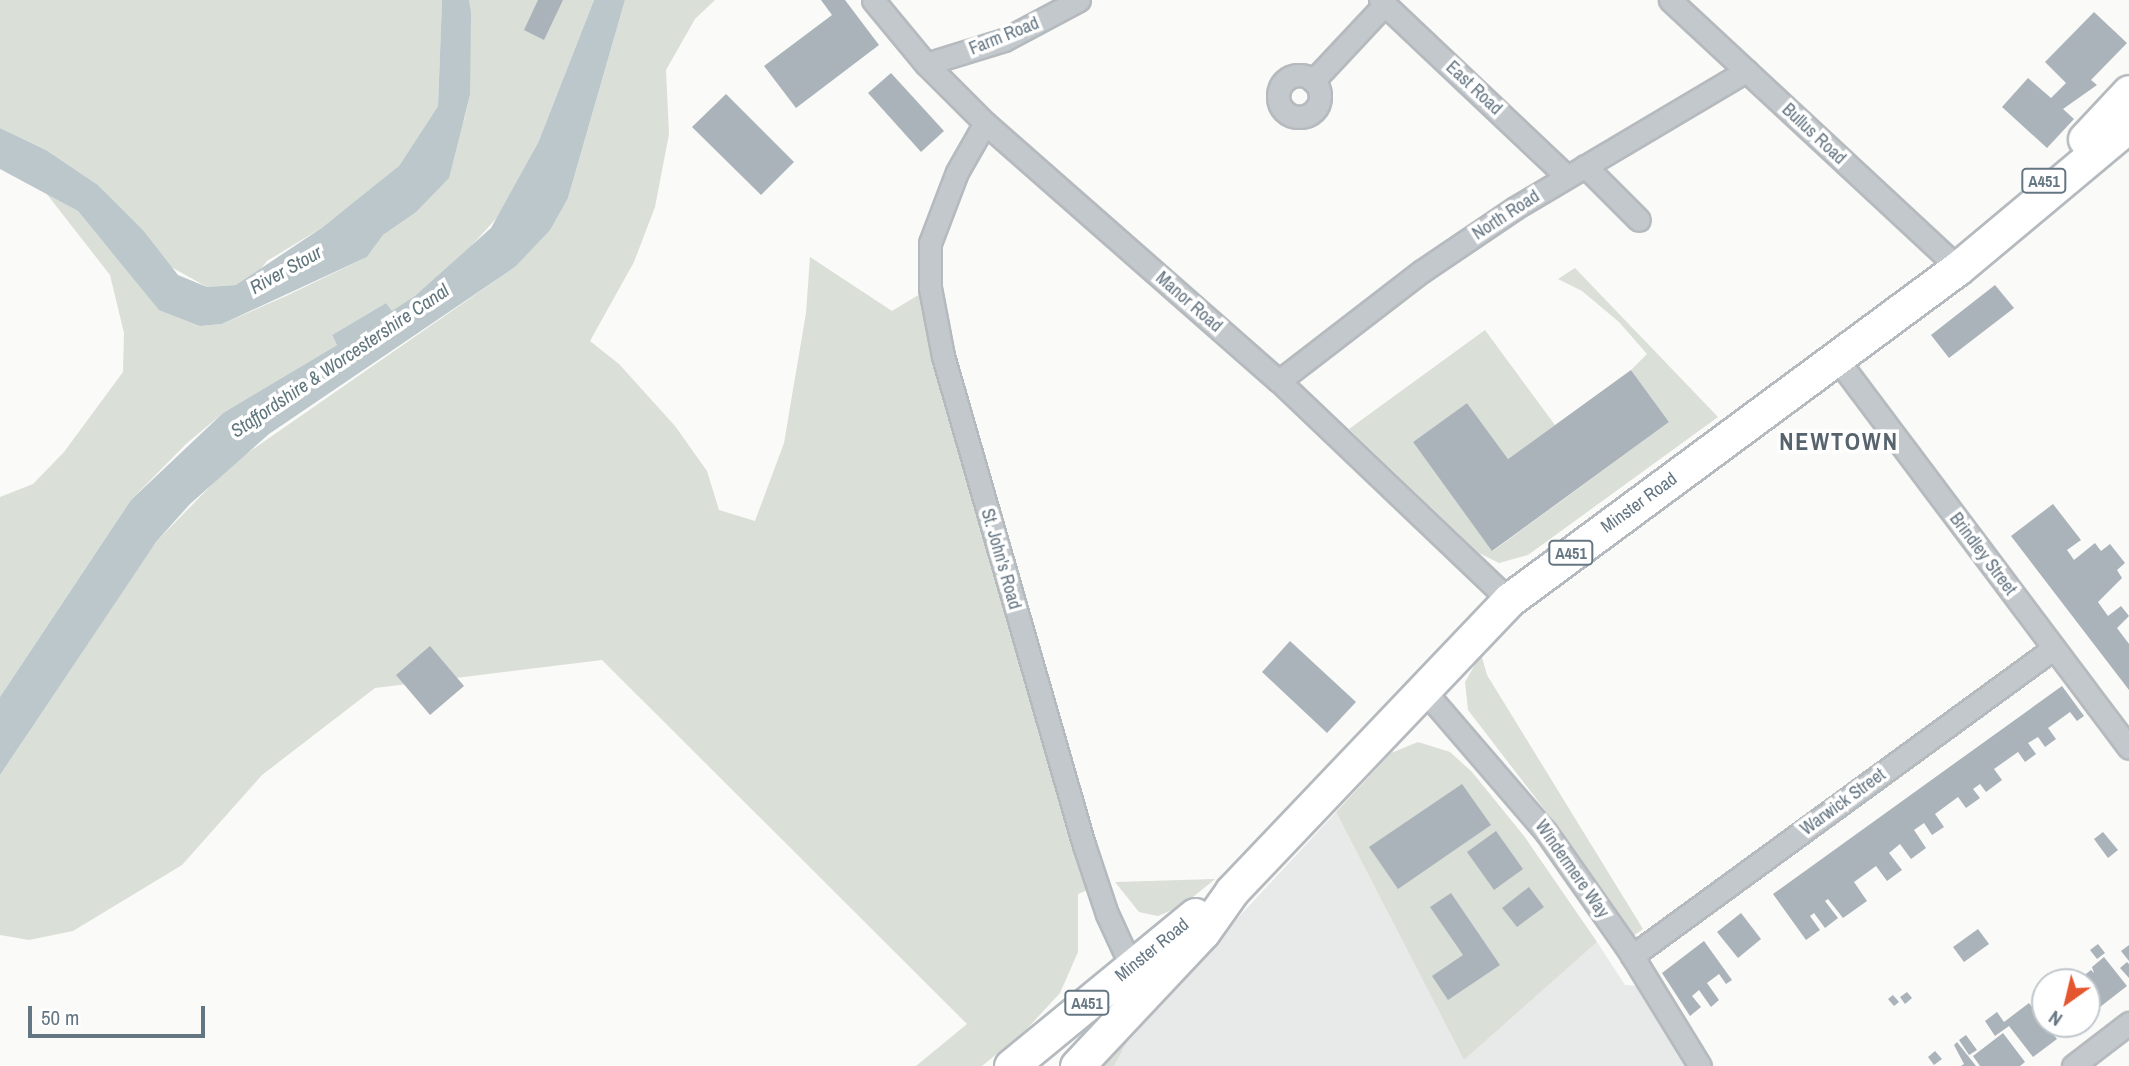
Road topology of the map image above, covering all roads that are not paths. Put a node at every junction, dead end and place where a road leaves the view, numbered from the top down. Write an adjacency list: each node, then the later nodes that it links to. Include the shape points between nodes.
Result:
1 (873, 0): 5 (street, Manor Road)
2 (1079, 0): 5 (street, Farm Road, via 1004,40)
3 (1670, 0): 6 (street, Bullus Road)
4 (1383, 2): 7 (street); 11 (street, East Road)
5 (926, 64): 9 (street, Manor Road)
6 (1746, 71): 11 (street, North Road); 13 (street, Bullus Road)
7 (1313, 80)
8 (2129, 92): 13 (main road, Minster Road / A451)
9 (985, 123): 15 (street, Manor Road); 21 (street, St. John's Road, via 957,172 930,243 930,288 943,356 1084,845)
10 (2129, 125): 13 (main road, Minster Road / A451)
11 (1576, 171): 12 (street, East Road); 15 (street, North Road, via 1422,271)
12 (1639, 219)
13 (1958, 268): 14 (main road, Minster Road / A451)
14 (1837, 359): 16 (main road, Minster Road / A451); 17 (street, Brindley Street)
15 (1279, 381): 16 (street, Manor Road)
16 (1509, 600): 18 (main road, Minster Road / A451)
17 (2054, 648): 19 (street, Brindley Street); 20 (street, Warwick Street)
18 (1422, 688): 20 (street, Windermere Way, via 1526,806); 21 (main road, Minster Road / A451, via 1231,891 1203,932)
19 (2129, 748)
20 (1632, 956): 26 (street, Windermere Way)
21 (1137, 979): 23 (main road, Minster Road / A451); 25 (main road, Minster Road / A451)
22 (2129, 1023): 27 (street)
23 (1038, 1053): 24 (main road, Minster Road / A451)
24 (1011, 1066)
25 (1076, 1066)
26 (1700, 1066)
27 (2073, 1066)

